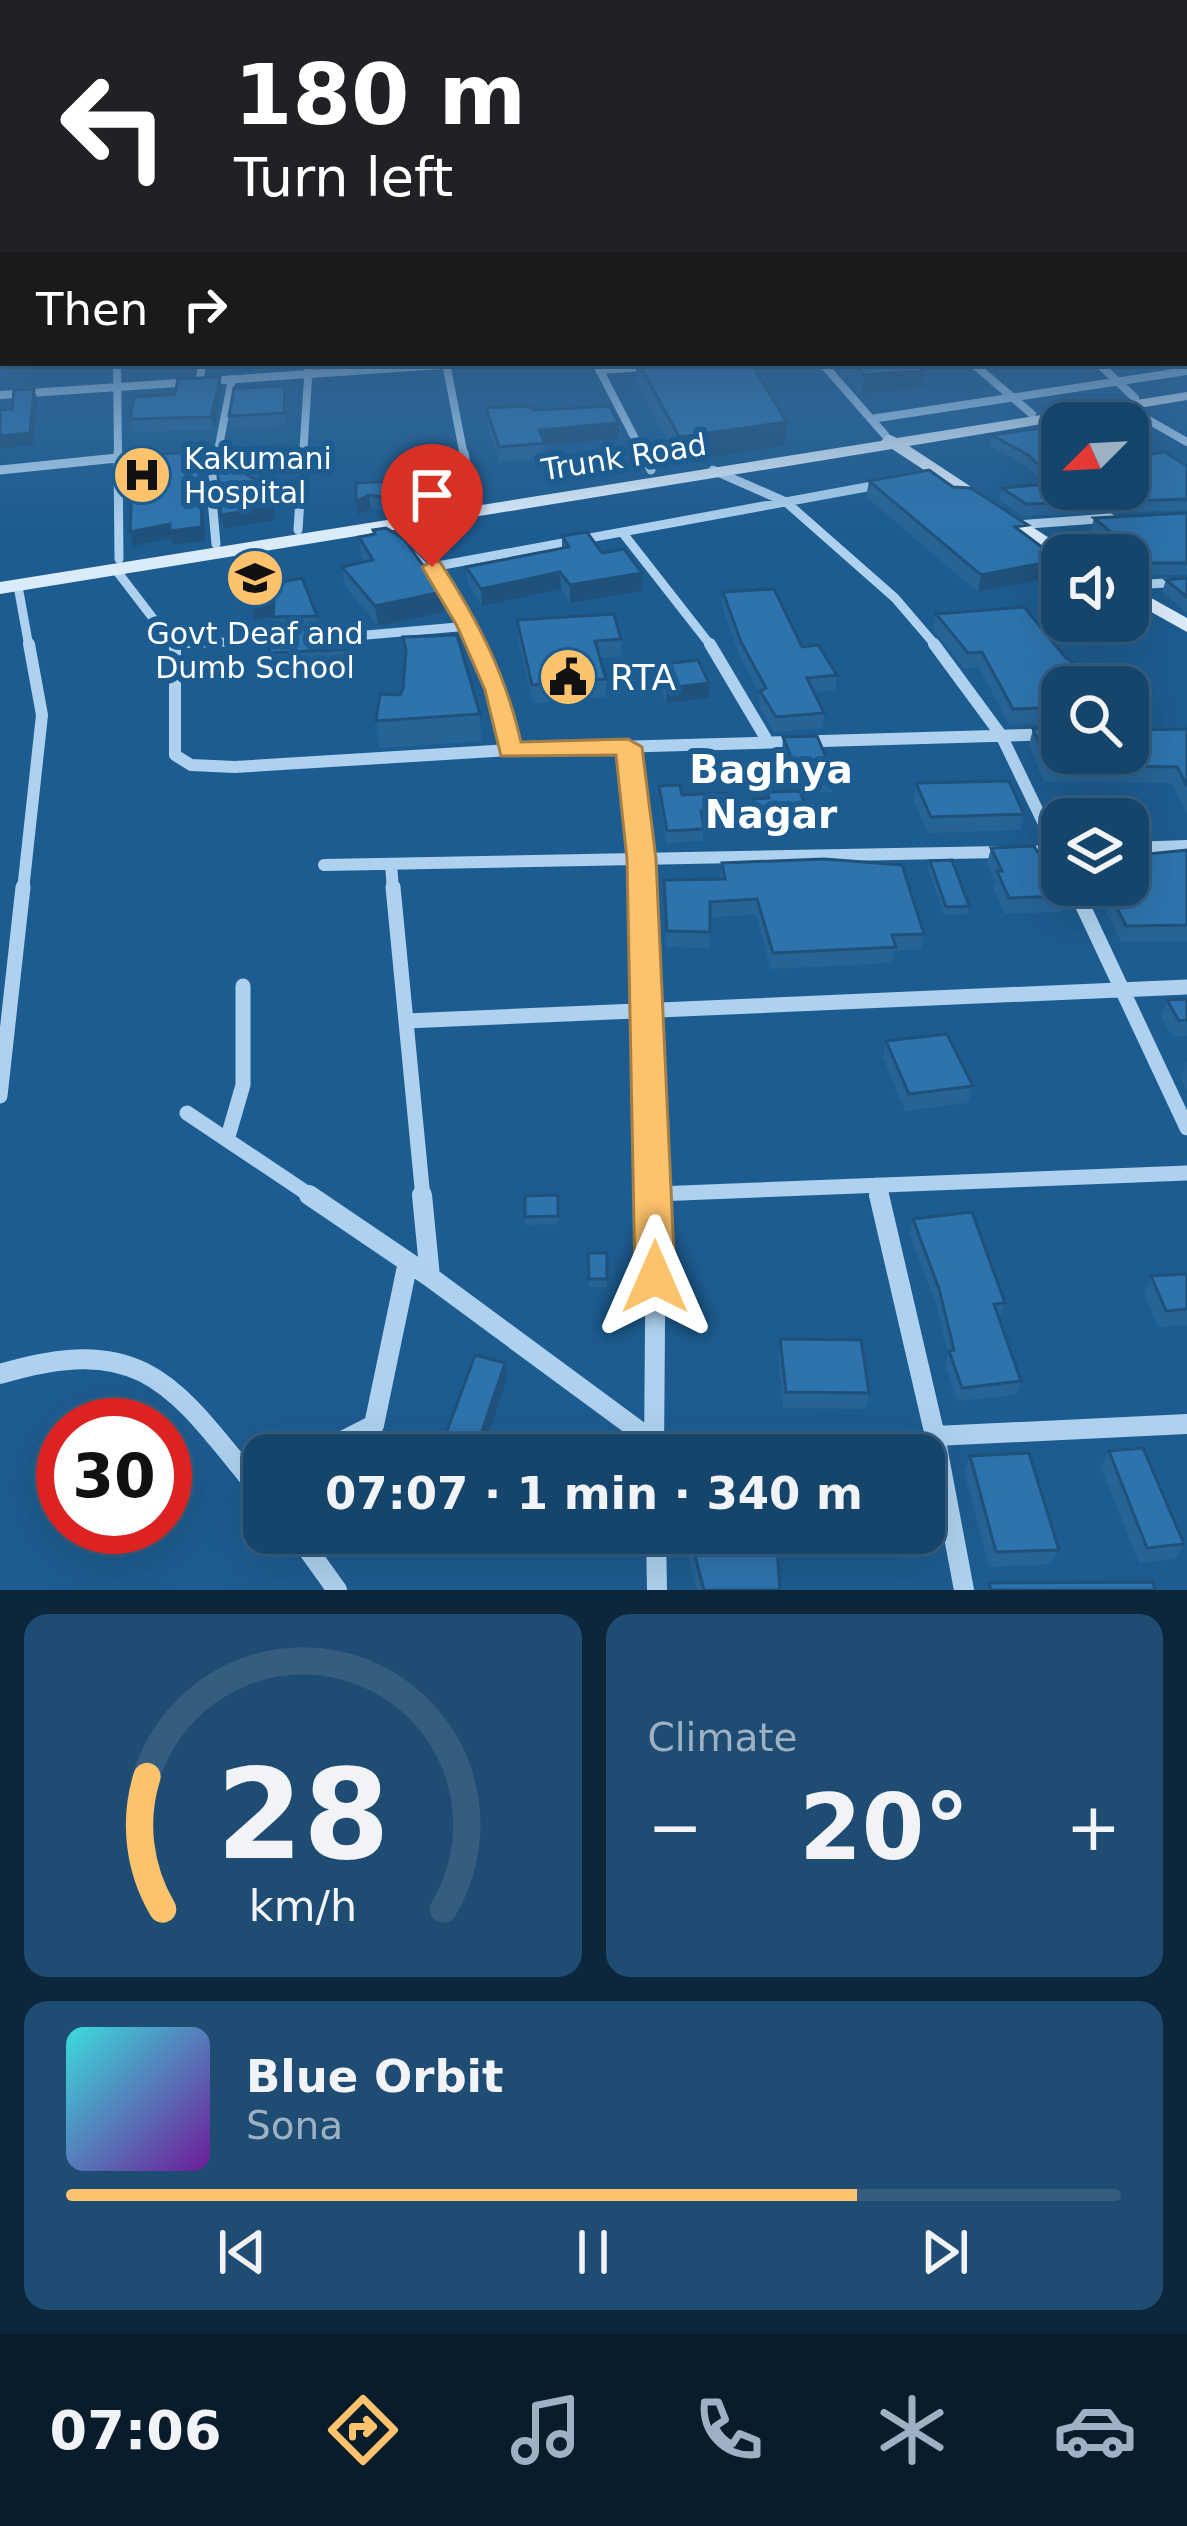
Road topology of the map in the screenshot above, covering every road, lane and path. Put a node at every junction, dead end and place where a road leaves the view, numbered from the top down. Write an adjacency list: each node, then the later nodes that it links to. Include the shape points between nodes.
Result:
1 (118, 379): 12 (street)
2 (229, 379): 10 (street)
3 (232, 379): 41 (street, via 211,488)
4 (309, 379): 38 (street)
5 (449, 379): 33 (street)
6 (604, 379): 17 (street)
7 (836, 379): 23 (street)
8 (990, 379): 15 (street)
9 (1132, 379): 11 (street)
10 (200, 381): 12 (street)
11 (1120, 381): 15 (street); 16 (street)
12 (118, 387): 14 (street); 26 (street)
13 (1187, 392): 16 (main road, Trunk Road)
14 (0, 395)
15 (1010, 398): 20 (street); 23 (street)
16 (1131, 402)
17 (620, 411): 18 (street); 28 (street)
18 (598, 412)
19 (1041, 413): 20 (main road)
20 (1032, 414): 24 (main road)
21 (1149, 415): 25 (street)
22 (1041, 416): 24 (main road, Trunk Road)
23 (871, 419): 24 (street)
24 (888, 440): 28 (main road); 29 (main road, Trunk Road); 30 (main road)
25 (1187, 442)
26 (117, 458): 27 (street); 42 (street)
27 (0, 470)
28 (651, 470): 33 (main road)
29 (712, 470): 34 (street); 36 (main road, Trunk Road)
30 (938, 474): 31 (street); 37 (main road)
31 (916, 478)
32 (894, 482): 34 (street)
33 (473, 500): 36 (main road)
34 (786, 502): 39 (street); 55 (street, via 895,598)
35 (1123, 517): 37 (street)
36 (374, 522): 38 (main road); 42 (main road, Trunk Road); 43 (street)
37 (1015, 525): 40 (main road)
38 (298, 530): 41 (main road)
39 (622, 532): 43 (street); 56 (street, via 705,632)
40 (1041, 540)
41 (216, 544): 42 (main road)
42 (117, 565): 44 (main road); 47 (main road, Trunk Road); 53 (street)
43 (432, 567): 49 (street)
44 (0, 575)
45 (1187, 582): 46 (street)
46 (1149, 586)
47 (9, 587): 72 (street, via 42,715)
48 (1149, 602): 50 (main road)
49 (469, 626): 51 (street); 58 (street, via 497,690)
50 (1187, 626)
51 (309, 639)
52 (287, 640): 53 (street)
53 (175, 644): 58 (street, via 175,754 190,765)
54 (1041, 734): 55 (street)
55 (1001, 735): 56 (street); 59 (street)
56 (768, 742): 57 (street)
57 (628, 747): 58 (street); 63 (street)
58 (510, 750)
59 (1041, 816)
60 (1187, 846): 61 (street)
61 (1149, 847)
62 (1041, 854): 63 (street)
63 (642, 859): 64 (street); 70 (street)
64 (391, 864): 65 (street); 71 (street)
65 (324, 865)
66 (1083, 906): 69 (street)
67 (243, 986): 75 (street, via 243,1096)
68 (1187, 987): 69 (street)
69 (1124, 989): 70 (street); 74 (street)
70 (645, 1013): 71 (street); 78 (street)
71 (406, 1021): 80 (street)
72 (0, 1096)
73 (187, 1113): 75 (street)
74 (1187, 1129)
75 (227, 1140): 79 (street)
76 (1187, 1173): 77 (street)
77 (877, 1185): 78 (street); 86 (street)
78 (656, 1194): 85 (street)
79 (408, 1262): 80 (street); 83 (street, via 374,1425)
80 (430, 1277): 84 (street)
81 (0, 1374): 88 (street, via 95,1355 128,1362 193,1413)
82 (1187, 1424): 87 (street)
83 (356, 1434)
84 (636, 1434)
85 (654, 1434)
86 (934, 1434)
87 (945, 1435)
88 (243, 1467)
89 (945, 1492): 94 (street)
90 (311, 1554): 92 (street)
91 (656, 1554): 93 (street)
92 (337, 1590)
93 (657, 1590)
94 (964, 1590)

